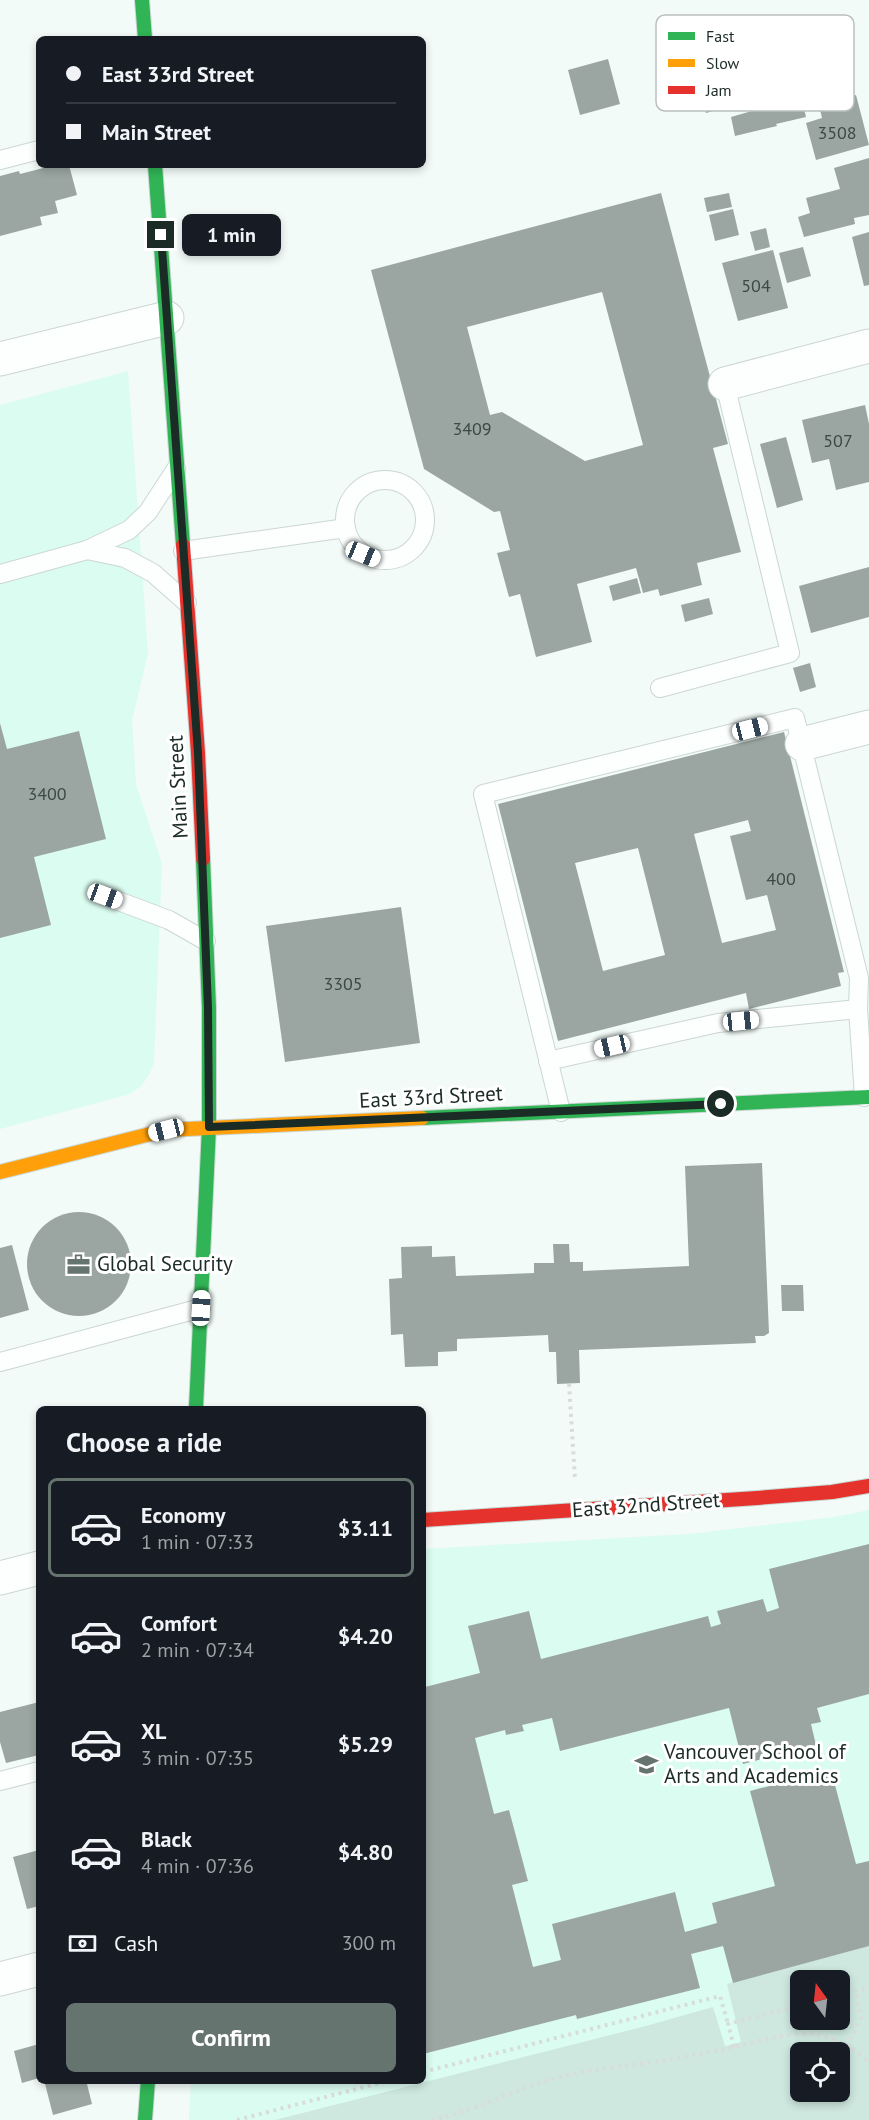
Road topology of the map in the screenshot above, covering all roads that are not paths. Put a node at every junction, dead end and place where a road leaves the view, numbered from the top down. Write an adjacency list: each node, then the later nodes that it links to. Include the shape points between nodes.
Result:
1 (142, 0): 2 (main road)
2 (146, 36)
3 (36, 151): 4 (lane)
4 (0, 160)
5 (155, 168): 6 (main road, Main Street)
6 (167, 318): 8 (street); 10 (main road, Main Street)
7 (869, 346): 9 (street)
8 (0, 359)
9 (725, 384): 16 (lane, via 790,653)
10 (177, 468): 12 (lane, via 148,512 129,530); 13 (main road, Main Street)
11 (346, 528): 11 (lane, via 363,554 377,560 393,560 418,543 425,528 425,513 419,498 408,487 378,481 363,487 352,498); 13 (lane)
12 (87, 550): 14 (lane); 15 (lane, via 125,558 153,573)
13 (183, 551): 15 (main road, Main Street)
14 (0, 574)
15 (187, 604): 20 (main road, Main Street)
16 (660, 688)
17 (869, 727): 18 (street)
18 (801, 744): 21 (lane, via 859,978); 22 (lane, via 795,718 483,794)
19 (105, 896): 20 (lane, via 168,920)
20 (206, 941): 25 (main road, Main Street)
21 (858, 1009): 22 (lane, via 718,1023); 23 (lane)
22 (548, 1060): 24 (lane)
23 (867, 1097): 24 (main road, East 33rd Street)
24 (561, 1112): 25 (main road, East 33rd Street)
25 (209, 1127): 26 (main road, East 33rd Street, via 166,1130); 27 (main road, Main Street)
26 (0, 1172)
27 (201, 1308): 28 (lane); 29 (main road, Main Street)
28 (0, 1362)
29 (196, 1406)
30 (869, 1486): 31 (main road, East 32nd Street, via 757,1498)
31 (426, 1520)
32 (36, 1569): 33 (street)
33 (0, 1578)
34 (36, 1772): 35 (lane)
35 (0, 1781)
36 (36, 1970): 37 (street)
37 (0, 1979)
38 (148, 2084): 39 (main road)
39 (145, 2120)

